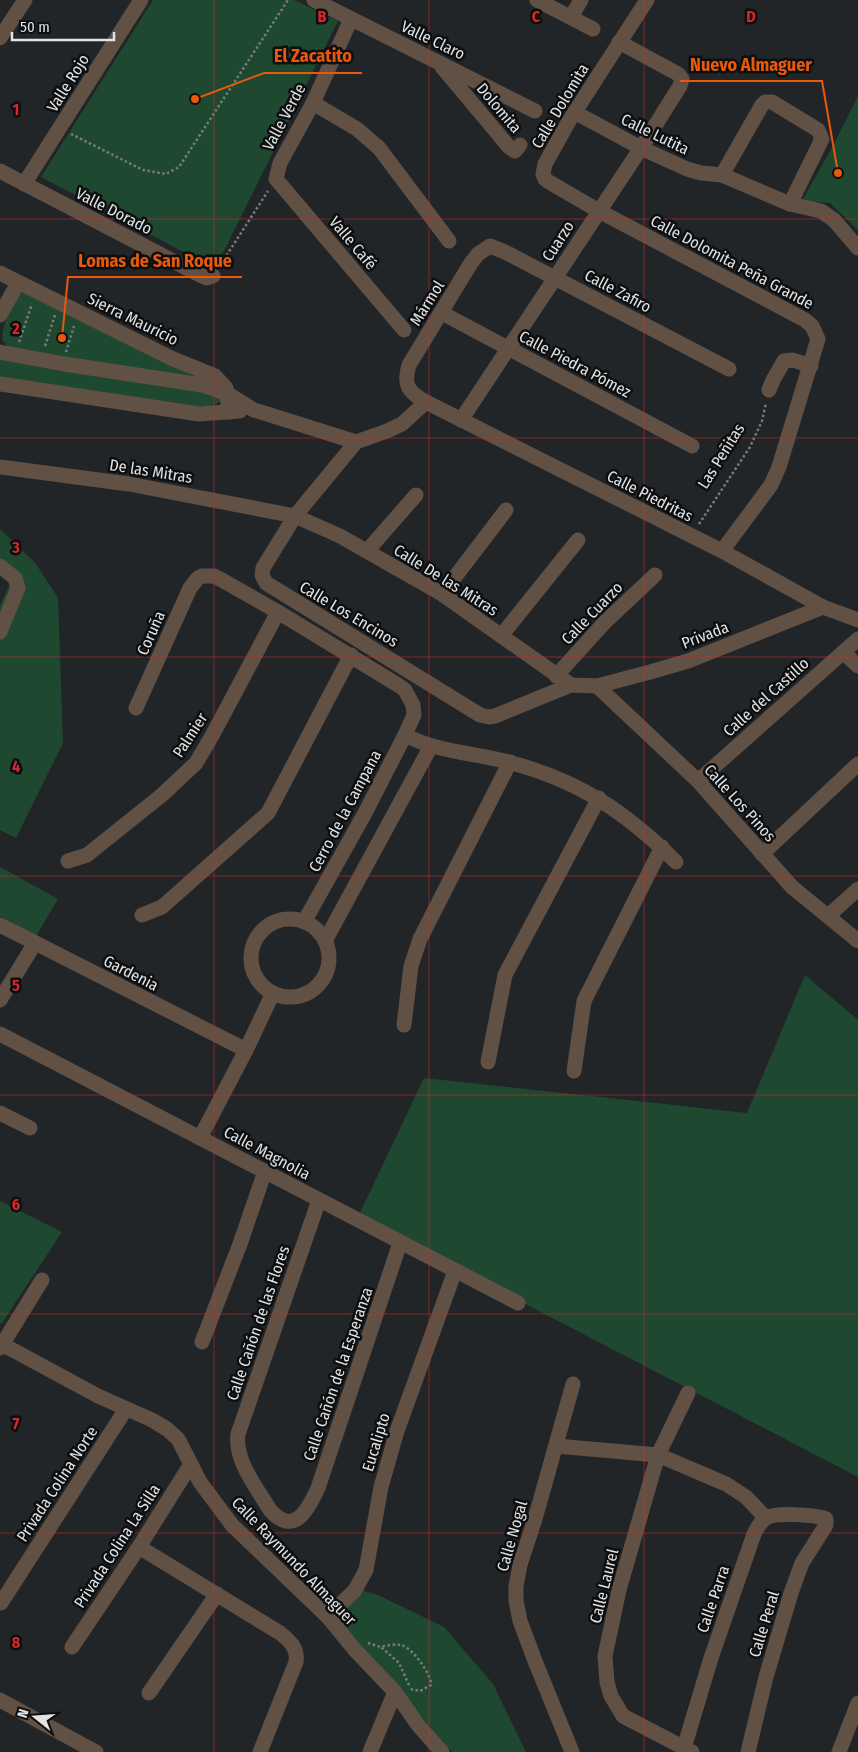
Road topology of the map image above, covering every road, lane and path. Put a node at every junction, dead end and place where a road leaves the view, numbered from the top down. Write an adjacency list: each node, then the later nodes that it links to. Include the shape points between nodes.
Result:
1 (25, 0): 11 (street)
2 (141, 0): 17 (street, Valle Rojo)
3 (288, 0): 17 (path, via 179,167 166,174 143,170)
4 (537, 0): 8 (street)
5 (581, 0): 8 (street)
6 (647, 0): 12 (street, Calle Dolomita)
7 (319, 1): 9 (street, Valle Claro)
8 (571, 17): 10 (street)
9 (351, 18): 13 (street, Valle Claro); 14 (street, Valle Verde)
10 (593, 29)
11 (0, 38)
12 (619, 42): 16 (street, Calle Dolomita); 19 (street, Cuarzo, via 682,79)
13 (438, 62): 15 (street, Valle Claro); 18 (street, Dolomita, via 509,147)
14 (312, 103): 22 (street, Valle Verde, via 280,163); 26 (street, via 357,129 379,148)
15 (535, 111)
16 (576, 113): 19 (street, Calle Lutita); 25 (street, Calle Dolomita, via 545,164 543,174 549,182)
17 (60, 129): 23 (street, Valle Rojo)
18 (518, 148)
19 (641, 148): 21 (street, Calle Lutita, via 687,169); 25 (street, Cuarzo)
20 (0, 171): 23 (street, Valle Dorado)
21 (722, 175): 24 (street, Calle Lutita); 24 (street, via 762,105 772,102 818,130 822,139)
22 (276, 178): 30 (path); 38 (street, Valle Café)
23 (24, 184): 30 (street, Valle Dorado, via 200,275)
24 (790, 204): 28 (street, Calle Lutita, via 811,208 828,216)
25 (599, 210): 31 (street, Cuarzo); 44 (street, Calle Dolomita Peña Grande, via 804,320 812,326 818,339)
26 (449, 241)
27 (490, 246): 31 (street, Calle Zafiro); 35 (street, Mármol, via 478,254)
28 (858, 248)
29 (0, 274): 32 (street, Sierra Mauricio)
30 (213, 276)
31 (555, 278): 41 (street, Cuarzo); 45 (street, Calle Zafiro)
32 (18, 283): 36 (street); 49 (street, Sierra Mauricio, via 171,358 209,373 223,383)
33 (32, 304): 39 (path)
34 (57, 307): 40 (path)
35 (442, 313): 41 (street, Calle Piedra Pómez); 47 (street, Mármol, via 409,364)
36 (0, 315)
37 (74, 326): 43 (path)
38 (404, 330)
39 (18, 344)
40 (44, 348)
41 (509, 348): 53 (street, Cuarzo); 55 (street, Calle Piedra Pómez)
42 (0, 352): 49 (street, via 202,385)
43 (64, 360)
44 (811, 366): 48 (street, via 793,360 784,361); 63 (street, Calle Dolomita Peña Grande, via 771,485)
45 (729, 368)
46 (0, 384): 52 (street, via 200,414)
47 (407, 386): 50 (street, Calle Piedritas)
48 (769, 390): 60 (path, Las Peñitas, via 762,420 750,447)
49 (228, 394): 51 (street); 52 (street)
50 (426, 402): 53 (street, Calle Piedritas); 54 (street, via 402,424)
51 (254, 410): 52 (street); 54 (street)
52 (229, 412)
53 (461, 420): 60 (street, Calle Piedritas)
54 (356, 442): 59 (street, Calle Los Encinos)
55 (692, 446)
56 (0, 466): 59 (street, De las Mitras, via 129,484)
57 (416, 496): 62 (street)
58 (506, 510): 66 (street)
59 (295, 516): 62 (street, Calle De las Mitras); 79 (street, Calle Los Encinos, via 263,568 266,584 480,715 495,716)
60 (691, 536): 63 (street, Calle Piedritas)
61 (578, 540): 73 (street)
62 (367, 551): 66 (street, Calle De las Mitras)
63 (722, 551): 67 (street, Calle Piedritas)
64 (4, 569): 72 (street, via 15,578 18,588)
65 (655, 575): 78 (street, Calle Cuarzo, via 605,622)
66 (442, 594): 73 (street, Calle De las Mitras)
67 (799, 594): 68 (street, Calle Piedritas); 70 (street)
68 (823, 607): 70 (street, Privada); 71 (street, Calle Piedritas)
69 (278, 612): 76 (street); 81 (street, Coruña, via 214,576 198,578 190,588); 90 (street, Palmier, via 196,763 162,795 87,855)
70 (794, 619): 80 (street, Privada, via 695,658)
71 (858, 620)
72 (0, 632)
73 (501, 636): 78 (street, Calle De las Mitras)
74 (858, 639): 75 (street, Calle del Castillo)
75 (843, 652): 77 (street); 86 (street, Calle del Castillo)
76 (352, 655): 82 (street, Cerro de la Campana, via 405,690 414,705 414,715); 93 (street, via 268,813 162,907)
77 (858, 666)
78 (556, 676): 79 (street, Calle De las Mitras)
79 (571, 685): 80 (street, Privada)
80 (596, 686): 86 (street, Calle Los Pinos)
81 (136, 708)
82 (405, 735): 83 (street); 95 (street, Cerro de la Campana)
83 (431, 746): 84 (street); 97 (street)
84 (510, 762): 87 (street, via 555,776); 102 (street, via 418,946 411,966)
85 (858, 764): 89 (street)
86 (698, 781): 89 (street, Calle Los Pinos)
87 (599, 798): 88 (street); 105 (street, via 505,975)
88 (662, 847): 91 (street); 106 (street, via 584,1000)
89 (762, 854): 94 (street, Calle Los Pinos, via 792,887)
90 (68, 861)
91 (676, 862)
92 (858, 889): 94 (street)
93 (142, 914)
94 (828, 916): 98 (street, Calle Los Pinos)
95 (304, 922): 97 (street, via 316,929); 100 (street, via 290,919 276,922 264,929 255,941 251,955 252,970)
96 (0, 925): 99 (street, Gardenia)
97 (325, 941): 100 (street, via 329,955 321,982 297,997)
98 (858, 941)
99 (35, 943): 101 (street); 104 (street, Gardenia)
100 (272, 994): 104 (street)
101 (0, 1000)
102 (404, 1025)
103 (0, 1034): 109 (street, Calle Magnolia)
104 (246, 1050): 109 (street)
105 (488, 1062)
106 (574, 1071)
107 (0, 1113): 108 (street)
108 (30, 1128)
109 (200, 1138): 110 (street, Calle Magnolia)
110 (265, 1171): 111 (street, Calle Magnolia); 116 (street)
111 (319, 1200): 112 (street, Calle Magnolia); 124 (street, Calle Cañón de las Flores, via 237,1443 240,1459 270,1510 276,1516 292,1521)
112 (400, 1243): 113 (street, Calle Magnolia); 124 (street, Calle Cañón de la Esperanza, via 318,1488)
113 (455, 1271): 115 (street, Calle Magnolia); 129 (street, Eucalipto, via 397,1431 381,1486 366,1570 355,1590)
114 (42, 1280): 117 (street)
115 (518, 1303)
116 (202, 1342)
117 (1, 1345): 120 (street, Calle Raymundo Almaguer)
118 (572, 1384): 121 (street, Calle Nogal)
119 (688, 1393): 122 (street, Calle Laurel)
120 (126, 1409): 123 (street, Calle Raymundo Almaguer, via 167,1429 178,1439); 128 (street, Privada Colina Norte)
121 (556, 1446): 122 (street); 141 (street, Calle Nogal, via 520,1565 516,1601 535,1662)
122 (658, 1455): 125 (street, via 726,1484 746,1497); 136 (street, Calle Laurel, via 619,1590 606,1656 607,1682 623,1716)
123 (191, 1464): 126 (street, Privada Colina La Silla); 129 (street, Calle Raymundo Almaguer, via 232,1525)
124 (304, 1515)
125 (766, 1518): 136 (street, Calle Parra, via 754,1534 711,1658); 142 (street, Calle Peral, via 774,1514 821,1517 826,1519 826,1525 802,1562 766,1677)
126 (139, 1547): 127 (street); 130 (street, Privada Colina La Silla)
127 (217, 1594): 133 (street); 138 (street, via 280,1633 296,1650 296,1662)
128 (1, 1603)
129 (328, 1617): 132 (street, Calle Raymundo Almaguer, via 355,1650)
130 (72, 1647)
131 (399, 1663): 132 (path, via 381,1647 404,1646 430,1676 431,1685 415,1691)
132 (402, 1691): 139 (street); 140 (street, Calle Raymundo Almaguer, via 418,1725)
133 (149, 1693)
134 (0, 1700): 137 (street)
135 (858, 1703): 143 (street)
136 (688, 1750)
137 (96, 1752)
138 (260, 1752)
139 (370, 1752)
140 (442, 1752)
141 (572, 1752)
142 (748, 1752)
143 (839, 1752)

